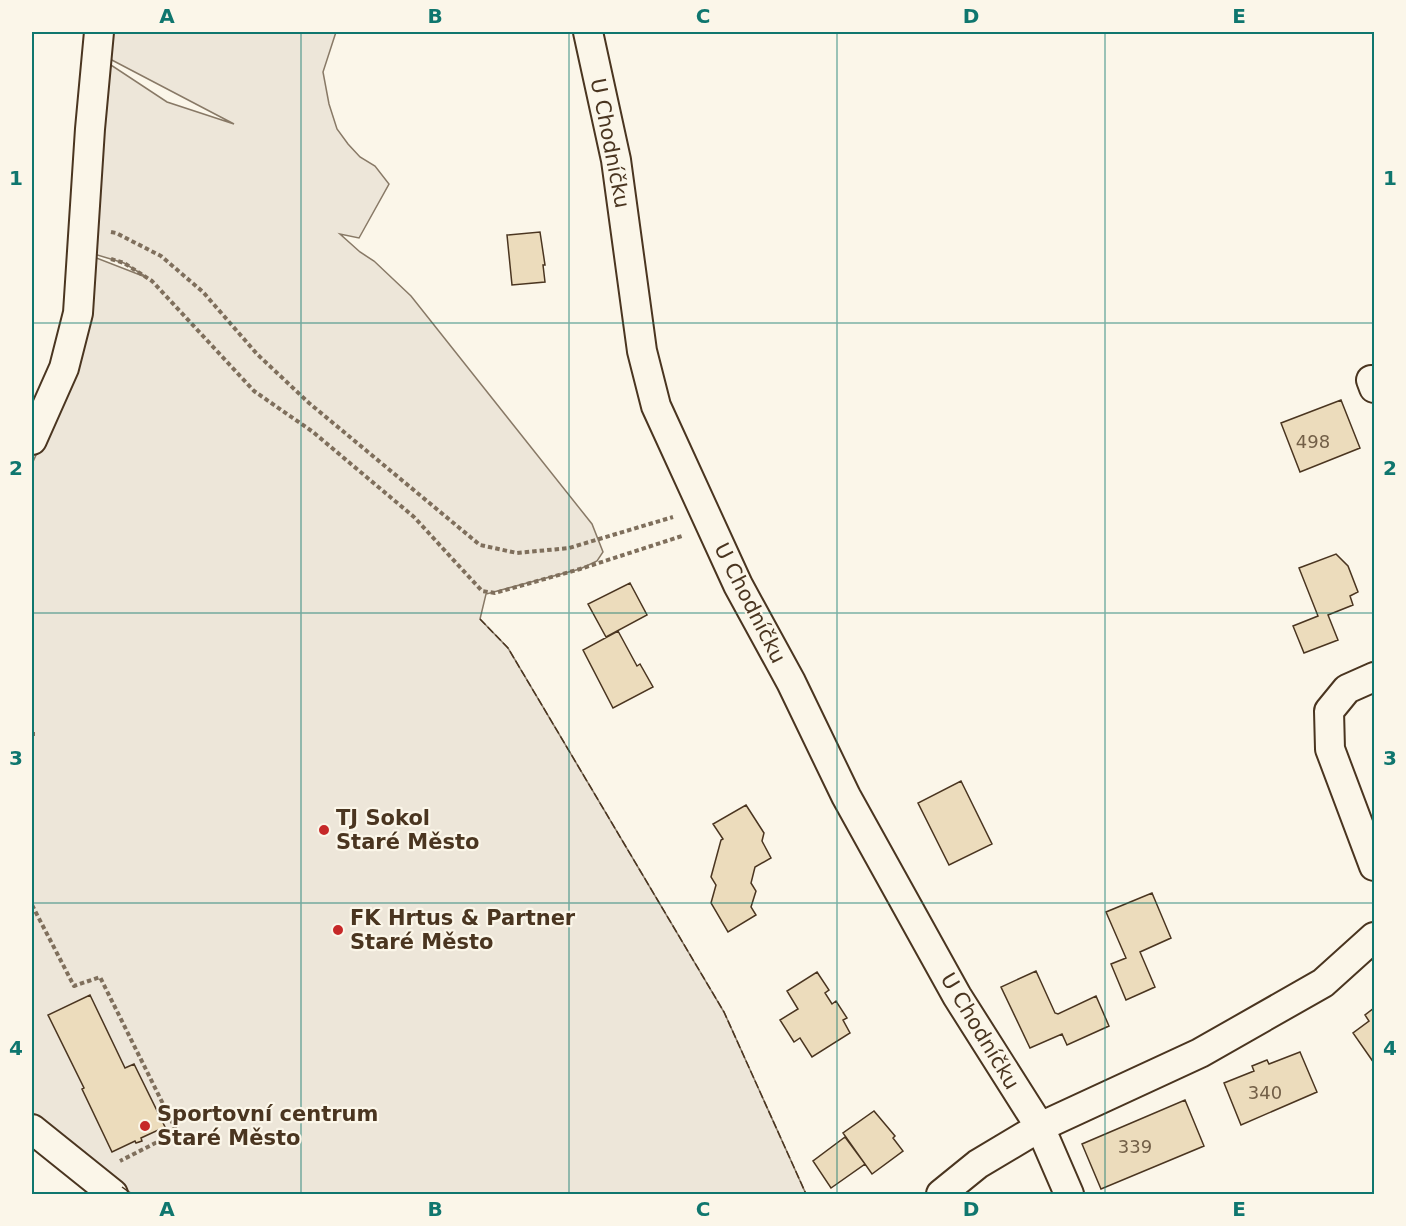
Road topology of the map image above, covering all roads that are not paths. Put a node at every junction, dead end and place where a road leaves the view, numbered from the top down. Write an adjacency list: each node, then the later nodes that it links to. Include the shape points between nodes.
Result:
1 (99, 32): 3 (street, via 78,313 64,368)
2 (588, 32): 7 (street, U Chodníčku, via 616,160 642,351 656,406 738,585 846,796 957,996)
3 (32, 440)
4 (1374, 677): 5 (street, via 1347,689 1329,711 1330,749)
5 (1374, 866)
6 (1374, 937): 7 (street, via 1323,983 1200,1053)
7 (1040, 1127): 10 (street, via 978,1164); 11 (street, U Chodníčku)
8 (32, 1129): 9 (street)
9 (113, 1194)
10 (941, 1194)
11 (1069, 1194)

